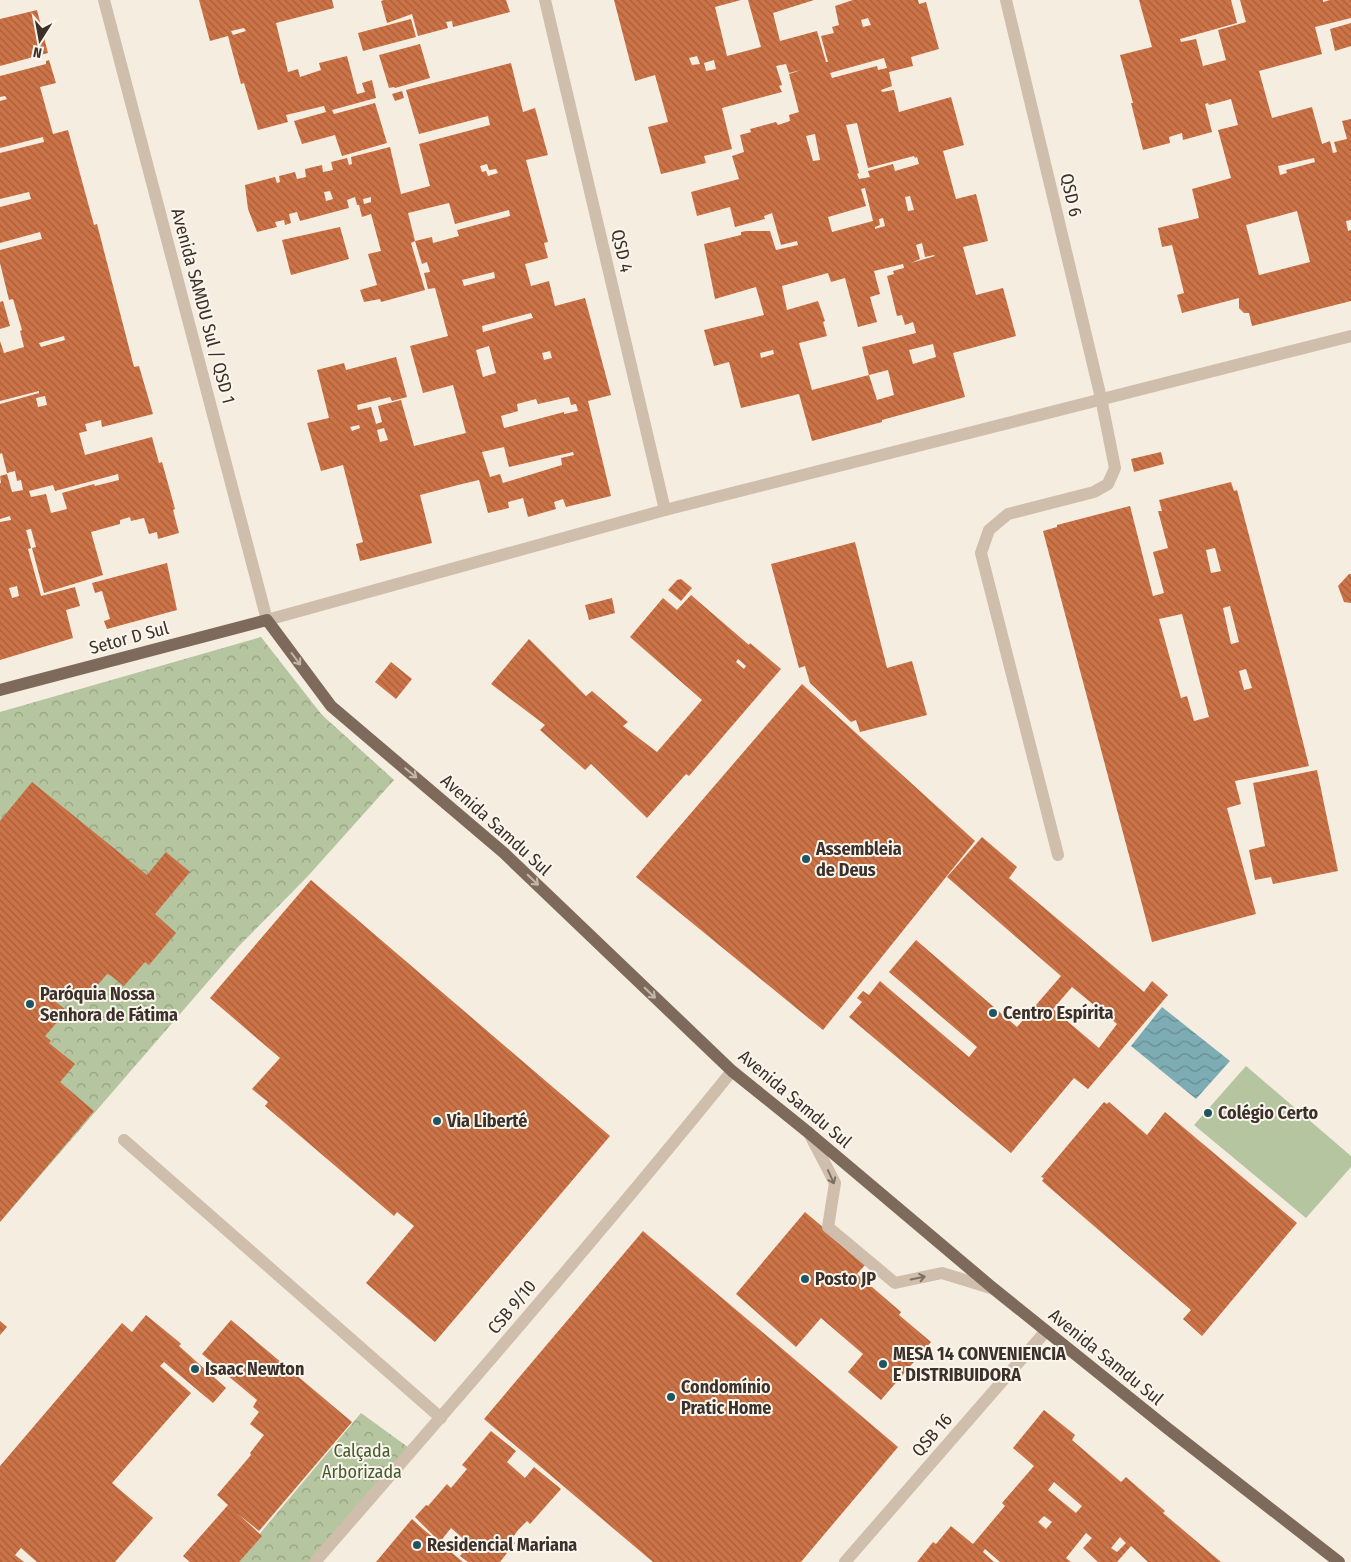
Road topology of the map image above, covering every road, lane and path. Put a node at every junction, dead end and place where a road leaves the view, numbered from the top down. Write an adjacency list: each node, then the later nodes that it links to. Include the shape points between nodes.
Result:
1 (104, 0): 7 (street, Avenida SAMDU Sul / QSD 1)
2 (546, 0): 6 (street, QSD 4)
3 (1006, 0): 5 (street, QSD 6)
4 (1351, 336): 5 (street)
5 (1101, 398): 6 (street); 9 (street, QSD 6, via 1115,468 1108,484 1094,492 1008,514 989,530 981,553)
6 (665, 510): 7 (street)
7 (268, 620): 8 (main road, Setor D Sul); 10 (main road, Avenida Samdu Sul, one-way to 10, via 331,706 504,853)
8 (0, 690)
9 (1058, 855)
10 (732, 1071): 11 (main road, Avenida Samdu Sul); 15 (street, CSB 9/10)
11 (809, 1133): 13 (main road, Avenida Samdu Sul); 13 (street, one-way to 13, via 835,1183 828,1227 895,1283 942,1273)
12 (124, 1140): 15 (street)
13 (994, 1289): 14 (main road, Avenida Samdu Sul)
14 (1046, 1331): 17 (street, QSB 16); 18 (main road, Avenida Samdu Sul)
15 (441, 1418): 16 (street, CSB 9/10)
16 (315, 1562)
17 (845, 1562)
18 (1339, 1562)

